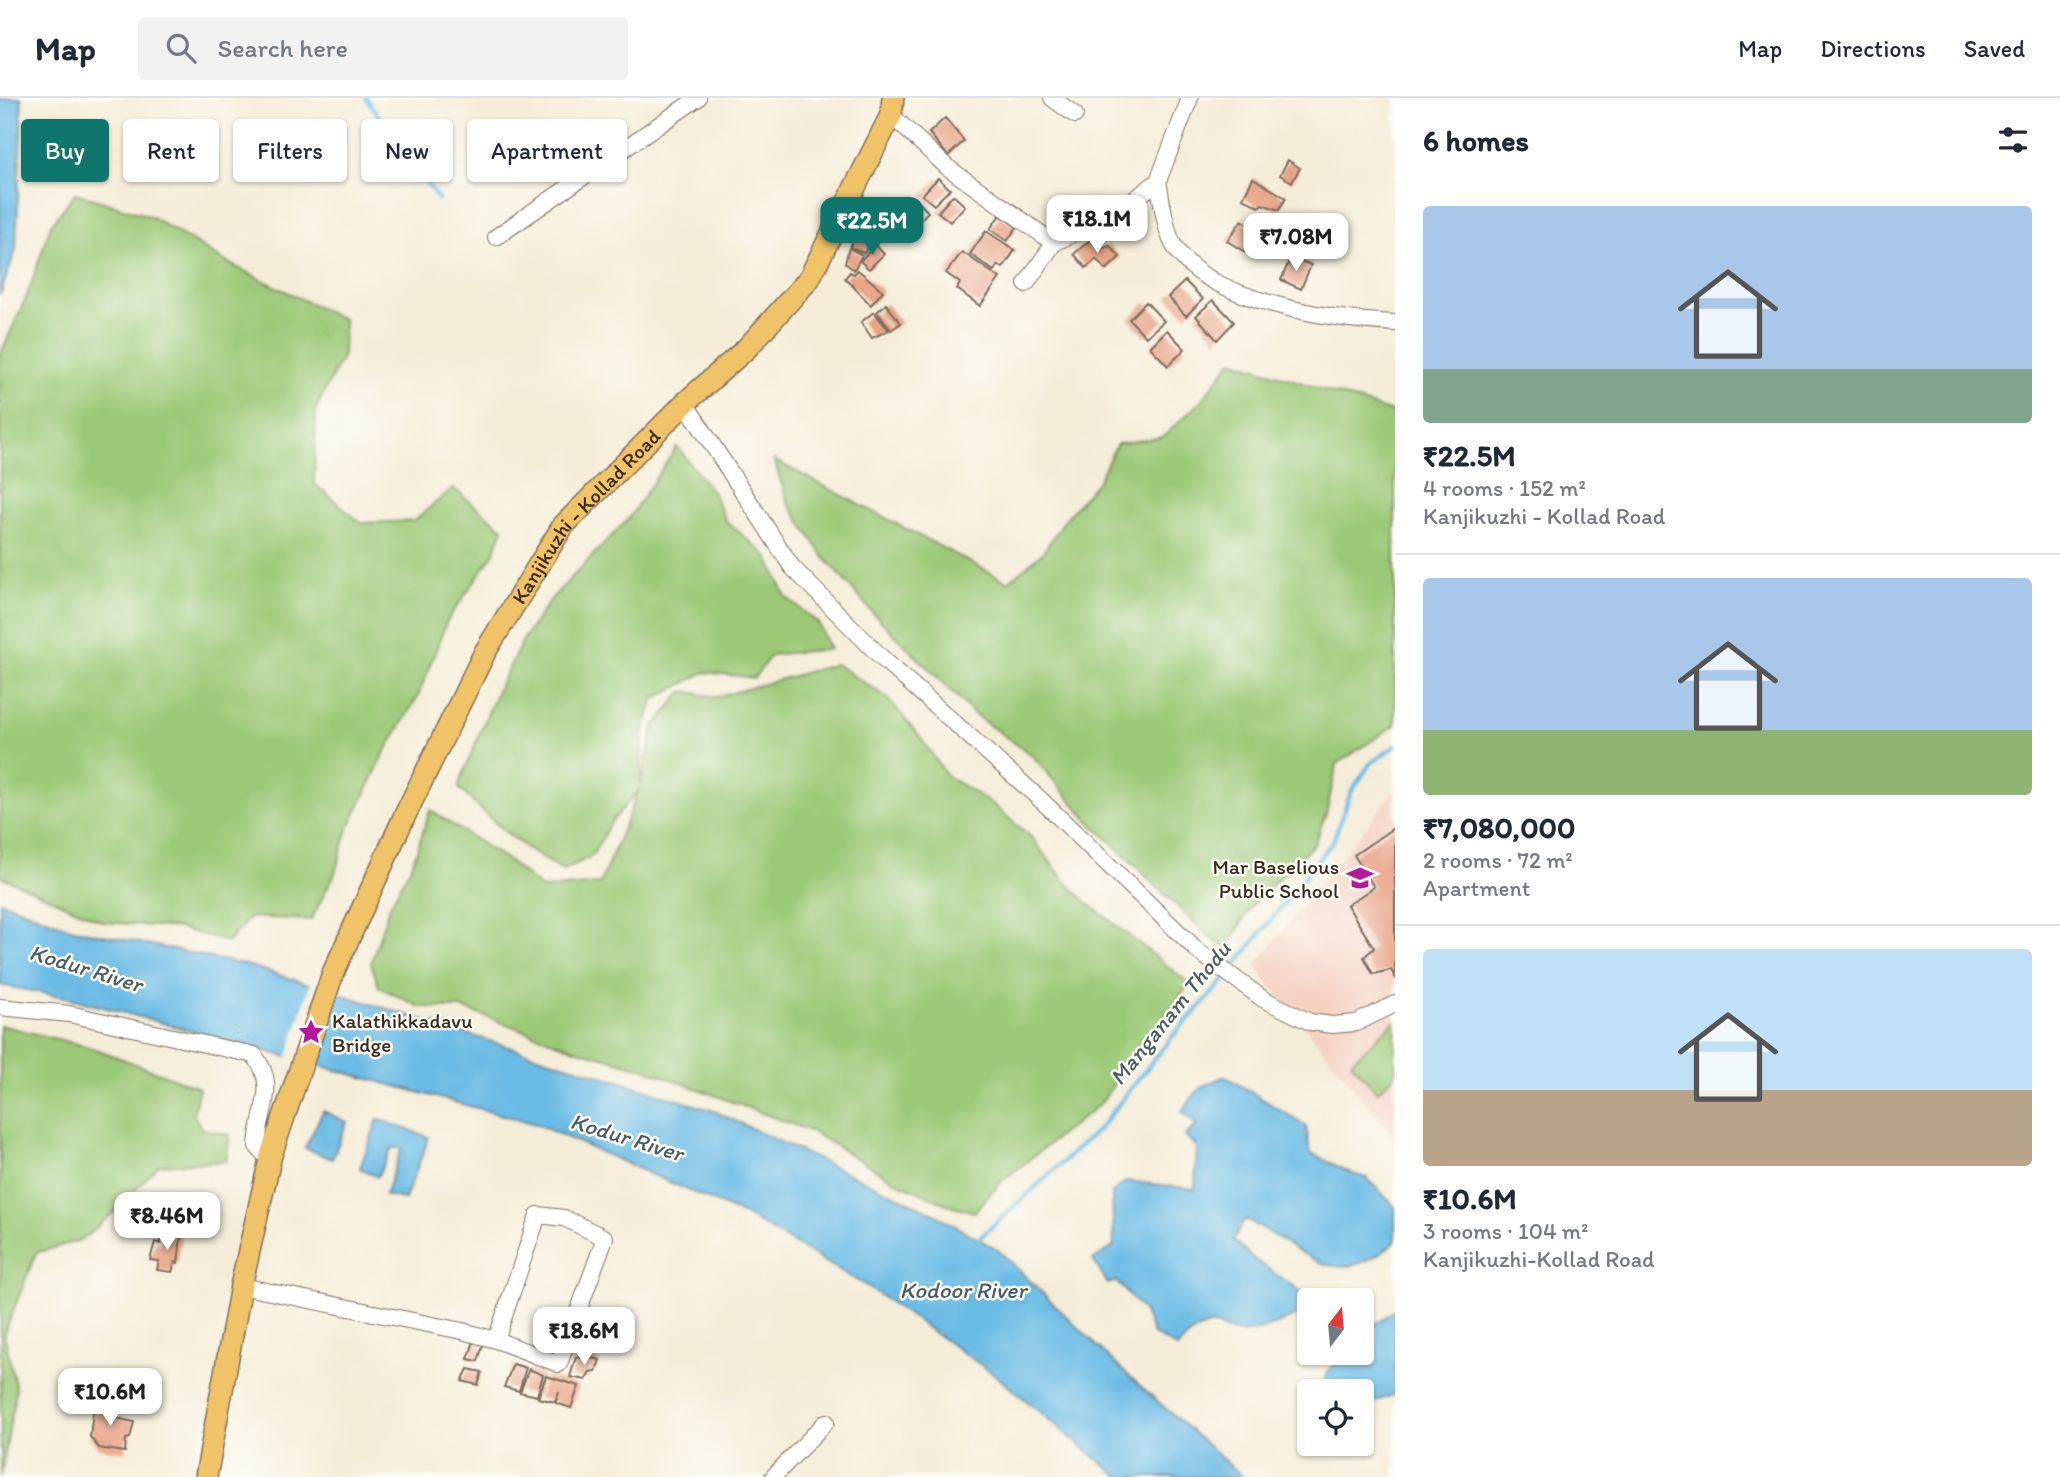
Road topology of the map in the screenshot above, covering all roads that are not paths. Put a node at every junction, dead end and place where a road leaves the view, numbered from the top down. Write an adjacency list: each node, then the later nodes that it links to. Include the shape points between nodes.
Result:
1 (698, 98): 7 (street)
2 (1052, 98): 5 (street)
3 (1190, 98): 6 (street)
4 (892, 106): 8 (street, via 947,167); 11 (main road, Kanjikuzhi - Kollad Road, via 809,279 747,348)
5 (1075, 115)
6 (1158, 181): 8 (street, via 1121,210); 10 (street, via 1172,243 1188,264 1209,278 1276,305 1324,317)
7 (496, 237)
8 (1054, 243): 9 (street)
9 (1026, 284)
10 (1395, 323)
11 (685, 402): 12 (street, via 792,566 884,660 1041,800 1199,952 1240,983 1318,1024 1356,1023); 14 (main road, Kanjikuzhi - Kollad Road, via 563,526 485,652 333,974)
12 (1395, 1004)
13 (0, 1007): 14 (street, via 69,1014 254,1055 265,1069 269,1087 257,1146)
14 (271, 1155): 15 (main road, Kanjikuzhi - Kollad Road)
15 (241, 1286): 16 (street); 18 (main road, Kanjikuzhi - Kollad Road)
16 (496, 1340): 16 (street, via 538,1215 564,1218 605,1238 559,1364)
17 (825, 1422): 19 (street)
18 (206, 1477)
19 (773, 1477)

